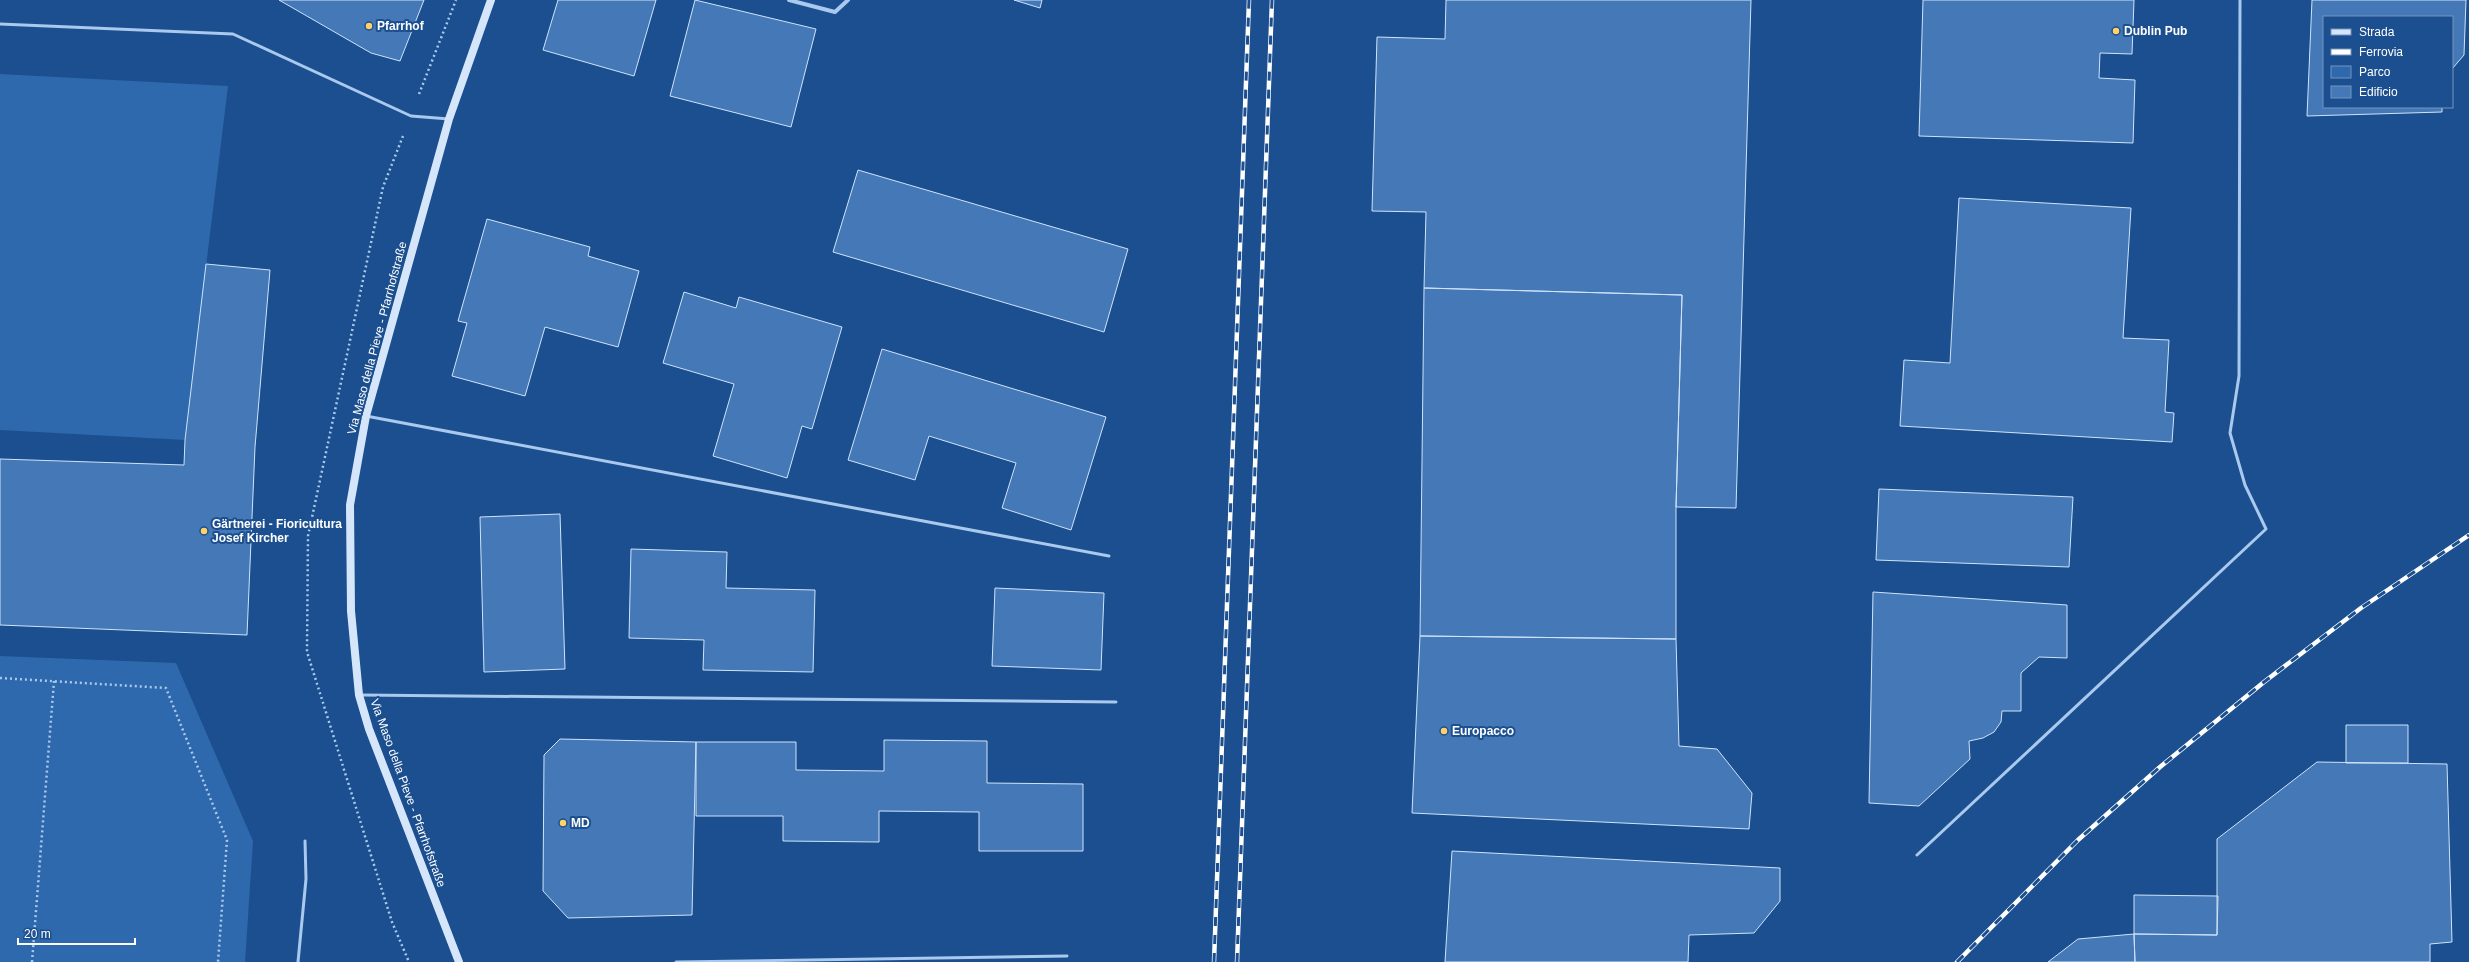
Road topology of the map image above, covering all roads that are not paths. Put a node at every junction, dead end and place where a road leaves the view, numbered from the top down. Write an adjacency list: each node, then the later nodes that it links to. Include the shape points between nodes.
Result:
1 (491, 0): 6 (street, Via Maso della Pieve - Pfarrhofstraße)
2 (789, 0): 3 (street, via 836,12)
3 (848, 0)
4 (2240, 0): 12 (lane, via 2239,376 2230,433 2245,485 2266,529)
5 (0, 24): 6 (lane, via 233,34 411,116)
6 (449, 119): 7 (street, Via Maso della Pieve - Pfarrhofstraße)
7 (366, 416): 8 (lane); 9 (street, Via Maso della Pieve - Pfarrhofstraße, via 350,505 351,611)
8 (1109, 556)
9 (359, 695): 10 (lane); 15 (street, Via Maso della Pieve - Pfarrhofstraße, via 369,729)
10 (1116, 702)
11 (305, 841): 14 (lane, via 306,879)
12 (1917, 855)
13 (1067, 956): 16 (lane)
14 (298, 962)
15 (459, 962)
16 (676, 962)

